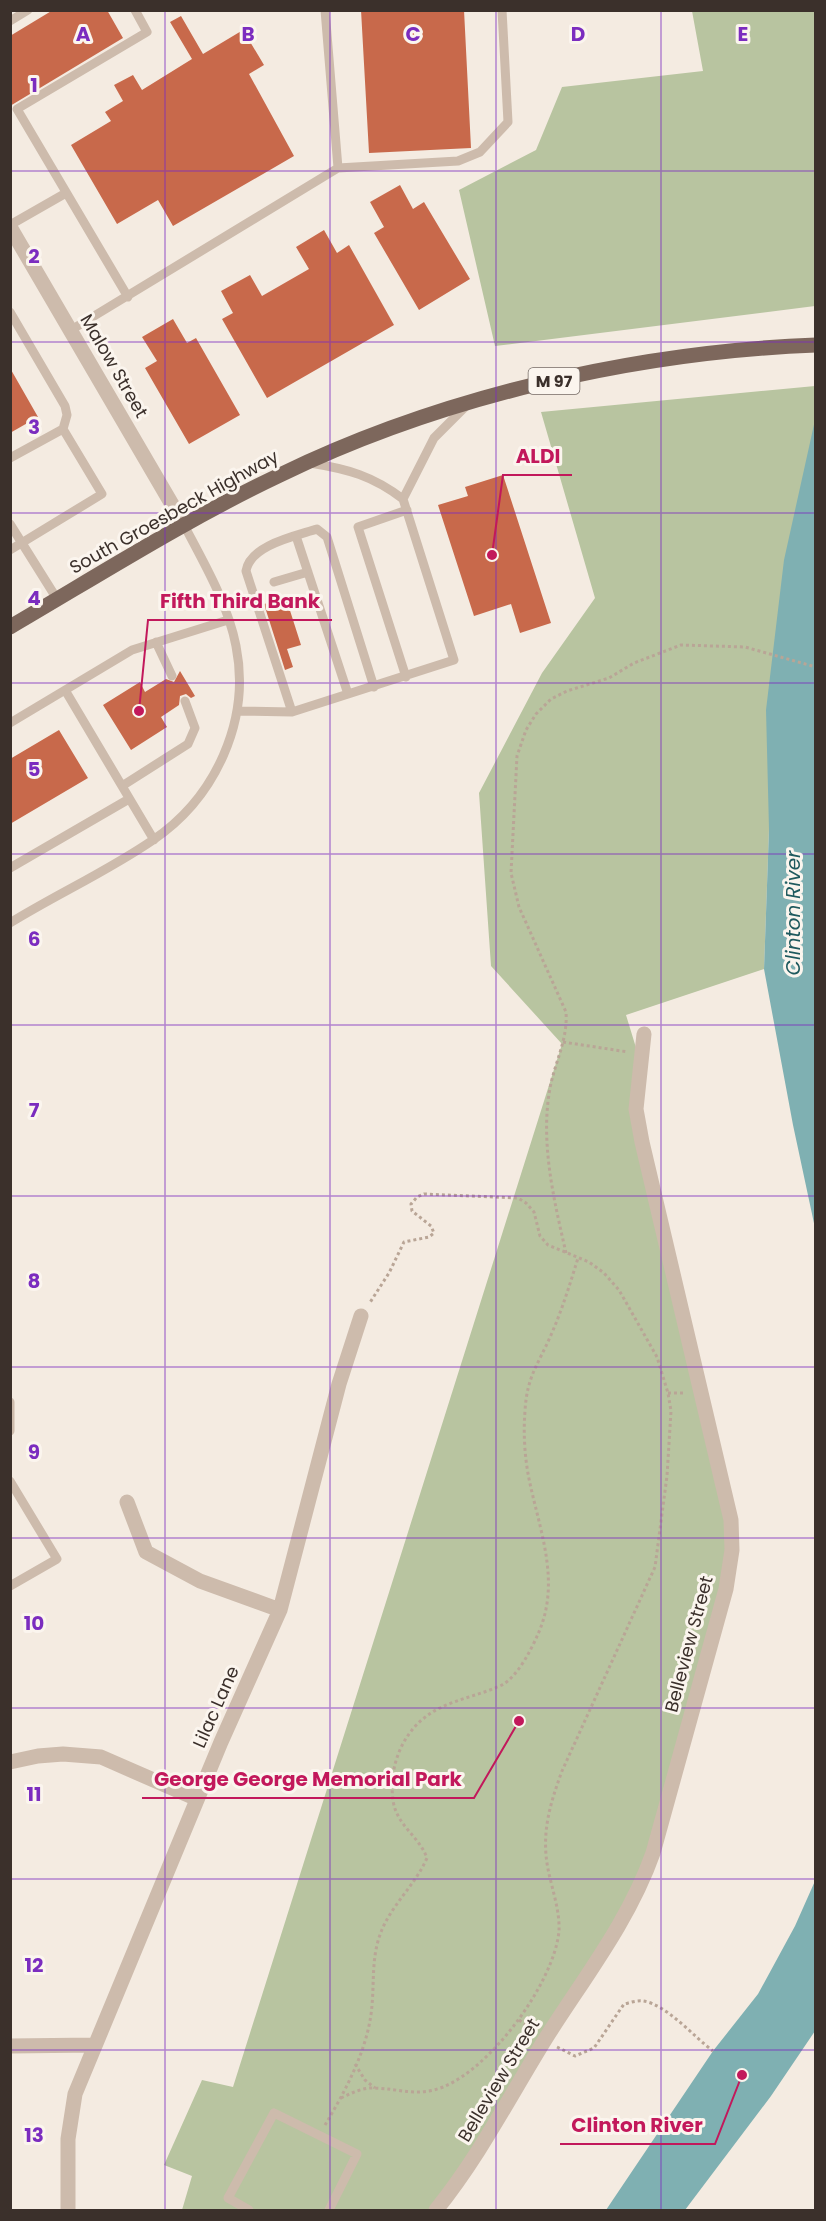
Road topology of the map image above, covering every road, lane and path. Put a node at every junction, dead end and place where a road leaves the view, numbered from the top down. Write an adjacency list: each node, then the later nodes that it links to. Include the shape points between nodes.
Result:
1 (28, 10): 5 (lane)
2 (135, 10): 6 (lane, via 147,32)
3 (325, 10): 7 (lane)
4 (502, 10): 7 (lane, via 508,122 480,152 458,161)
5 (10, 21)
6 (14, 110): 8 (lane)
7 (338, 168): 10 (lane)
8 (66, 193): 9 (lane); 10 (lane)
9 (10, 226): 12 (street, Malow Street)
10 (128, 297): 12 (lane)
11 (10, 312): 15 (lane, via 65,406)
12 (70, 330): 21 (street, Malow Street)
13 (814, 345): 14 (main road, South Groesbeck Highway / M 97, via 636,363)
14 (468, 404): 17 (main road, South Groesbeck Highway / M 97); 18 (lane, via 434,438)
15 (63, 429): 16 (lane); 23 (lane, via 102,495)
16 (10, 458)
17 (308, 463): 18 (lane, via 345,469 381,482); 21 (main road, South Groesbeck Highway / M 97)
18 (403, 499): 19 (lane)
19 (407, 510): 33 (lane, via 453,660); 33 (lane, via 358,527)
20 (10, 524): 23 (lane)
21 (184, 525): 27 (main road, South Groesbeck Highway / M 97); 28 (lane)
22 (296, 536): 25 (lane); 34 (lane, via 318,529 327,537); 39 (lane, via 255,555 247,563 246,571)
23 (22, 543): 24 (lane); 27 (lane)
24 (10, 550)
25 (308, 572): 26 (lane); 36 (lane)
26 (274, 582)
27 (57, 599): 29 (main road, South Groesbeck Highway / M 97)
28 (228, 620): 30 (lane); 38 (lane, via 240,667)
29 (11, 626)
30 (156, 642): 32 (lane); 35 (lane, via 132,650)
31 (816, 667): 47 (path, via 745,647 681,645 634,663 609,678 567,691 551,699 536,714 517,756 511,873 519,907 566,1012)
32 (172, 676)
33 (406, 677): 34 (lane)
34 (374, 687): 36 (lane)
35 (65, 690): 40 (lane); 41 (lane)
36 (348, 694): 39 (lane)
37 (185, 702): 41 (lane, via 195,728 188,744)
38 (237, 711): 39 (lane); 43 (lane, via 233,734 207,787)
39 (292, 712)
40 (10, 723)
41 (122, 786): 42 (lane)
42 (129, 799): 43 (lane); 44 (lane)
43 (154, 840): 45 (lane)
44 (10, 868)
45 (10, 923)
46 (644, 1034): 48 (street, Belleview Street)
47 (563, 1042): 48 (path); 49 (path, via 550,1089 547,1150)
48 (642, 1054): 60 (street, Belleview Street, via 636,1108 642,1142 731,1520 732,1550 726,1589 642,1883 614,1934)
49 (567, 1254): 50 (path); 51 (path, via 548,1245 540,1236 534,1212 518,1198 424,1194 411,1204 412,1211 434,1233 404,1242)
50 (578, 1258): 64 (path, via 565,1301 528,1379 525,1409 530,1486 548,1552 547,1609 539,1634 520,1668 503,1684 440,1707 414,1726 400,1746 393,1801 399,1818 423,1846 427,1858 387,1917 371,1974 372,2005 366,2036); 65 (path, via 604,1273 619,1290 657,1357 668,1394 671,1411 667,1476 656,1567 550,1803 544,1837 559,1928 556,1950 536,1992 491,2054 444,2087 420,2093)
51 (361, 1316): 57 (street, Lilac Lane, via 339,1384)
52 (10, 1401): 53 (lane)
53 (10, 1431)
54 (10, 1481): 56 (lane, via 57,1559)
55 (127, 1502): 57 (street, via 146,1552 200,1581)
56 (10, 1586)
57 (280, 1610): 59 (street, Lilac Lane)
58 (10, 1762): 59 (street, via 63,1754 101,1757)
59 (197, 1799): 61 (street, Lilac Lane)
60 (546, 2038): 63 (path, via 575,2056 594,2048 624,2004 641,2000 675,2019); 71 (street, Belleview Street, via 461,2180)
61 (95, 2045): 62 (street); 68 (street, Lilac Lane, via 75,2094 68,2139)
62 (10, 2046)
63 (713, 2051)
64 (355, 2063): 65 (path); 66 (path)
65 (375, 2088): 66 (path)
66 (341, 2098): 67 (path)
67 (319, 2135): 69 (lane, via 274,2113 228,2198); 70 (lane, via 357,2154)
68 (68, 2211)
69 (249, 2211)
70 (329, 2211)
71 (436, 2211)

